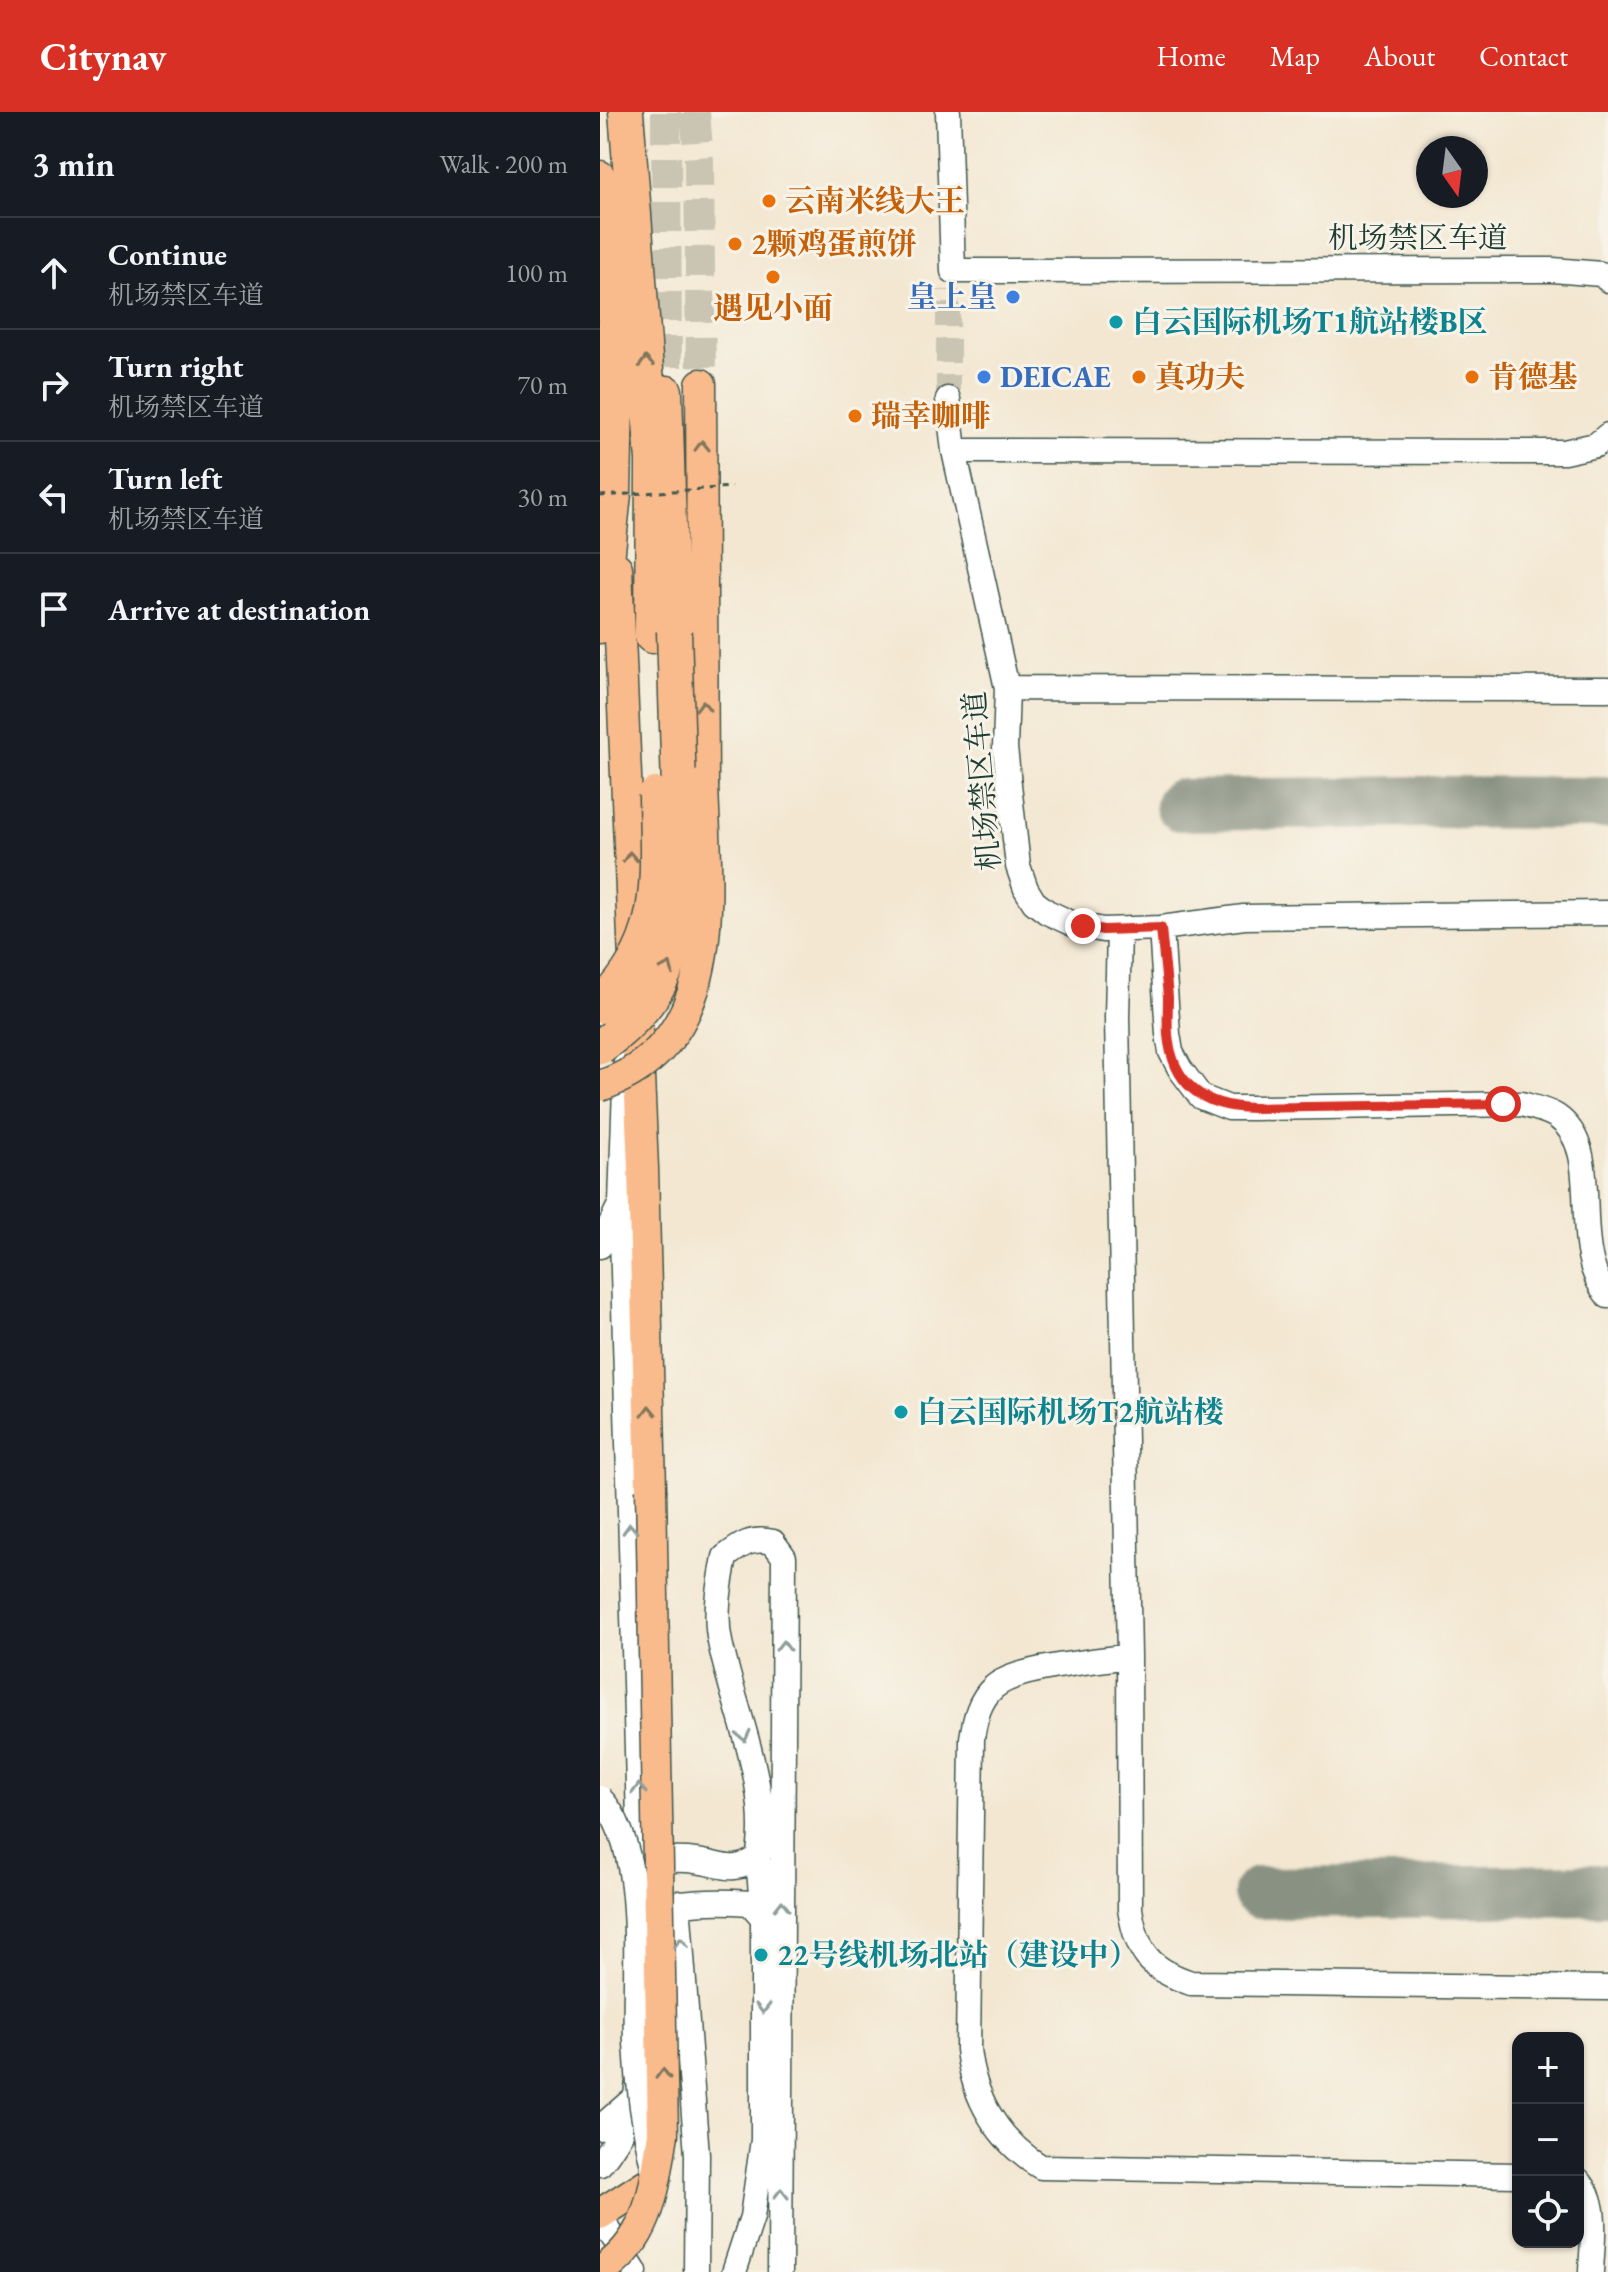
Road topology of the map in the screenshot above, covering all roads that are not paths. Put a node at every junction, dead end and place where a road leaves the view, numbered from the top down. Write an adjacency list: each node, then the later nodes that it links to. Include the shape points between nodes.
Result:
1 (607, 112): 5 (highway)
2 (626, 112): 16 (highway, one-way to 2)
3 (948, 112): 7 (street, 机场禁区车道, via 950,280 1553,270 1601,274)
4 (600, 176): 5 (main road)
5 (613, 235): 6 (street); 14 (highway, via 616,393)
6 (600, 272)
7 (1608, 280)
8 (701, 384): 25 (main road, one-way to 8, bridge, via 622,1079 655,1056 681,1021 701,972)
9 (667, 391): 16 (main road)
10 (948, 399): 13 (street, 机场禁区车道)
11 (1608, 435): 13 (street, via 1596,445 1564,452)
12 (600, 438): 14 (street)
13 (954, 451): 17 (street, 机场禁区车道)
14 (607, 495): 15 (highway); 22 (main road, one-way to 14)
15 (600, 626)
16 (663, 633): 23 (highway, bridge, via 654,914 622,982); 24 (highway, one-way to 16, bridge, via 626,1028 658,989 683,915)
17 (1007, 688): 18 (street); 21 (street, 机场禁区车道, via 1005,748 1018,866 1026,889 1034,902 1061,920)
18 (1608, 689)
19 (1608, 913): 20 (street, 机场禁区车道, via 1244,917)
20 (1161, 928): 21 (street, 机场禁区车道); 28 (street, via 1171,1052 1201,1097 1229,1108 1521,1104 1556,1117 1577,1140 1583,1159 1588,1252)
21 (1119, 930): 29 (street)
22 (634, 935): 26 (street); 41 (main road, one-way to 22, bridge, via 663,2088)
23 (600, 1006)
24 (600, 1047)
25 (600, 1086)
26 (621, 1203): 27 (street); 32 (street, one-way to 26)
27 (600, 1246)
28 (1608, 1296)
29 (1129, 1656): 36 (street, via 1130,1909 1134,1933 1147,1958 1166,1974 1191,1983); 40 (street, via 1022,1673 995,1686 976,1712 968,2049 971,2077 1007,2141 1041,2167)
30 (600, 1798): 41 (street, bridge, via 611,1809 633,1877 639,2087)
31 (758, 1858): 32 (street, via 742,1868); 35 (street); 49 (street, one-way to 31, via 784,1557 773,1542 760,1539 745,1542 725,1557 718,1590 719,1639 757,1791 763,1835)
32 (640, 1861): 34 (street)
33 (678, 1903): 34 (street); 35 (street, via 750,1903); 47 (street, one-way to 33, via 697,2155)
34 (643, 1912): 37 (street)
35 (763, 1918): 48 (street, one-way to 48, via 763,2140 752,2217)
36 (1608, 1988)
37 (637, 2096): 38 (street); 39 (street, via 619,2140)
38 (600, 2128)
39 (600, 2164)
40 (1512, 2175)
41 (656, 2178): 43 (main road); 44 (main road); 45 (main road, bridge, via 641,2231)
42 (1584, 2186): 50 (street, via 1591,2204)
43 (600, 2192)
44 (600, 2215): 46 (street)
45 (600, 2272)
46 (635, 2272)
47 (696, 2272)
48 (734, 2272)
49 (780, 2272)
50 (1591, 2272)

